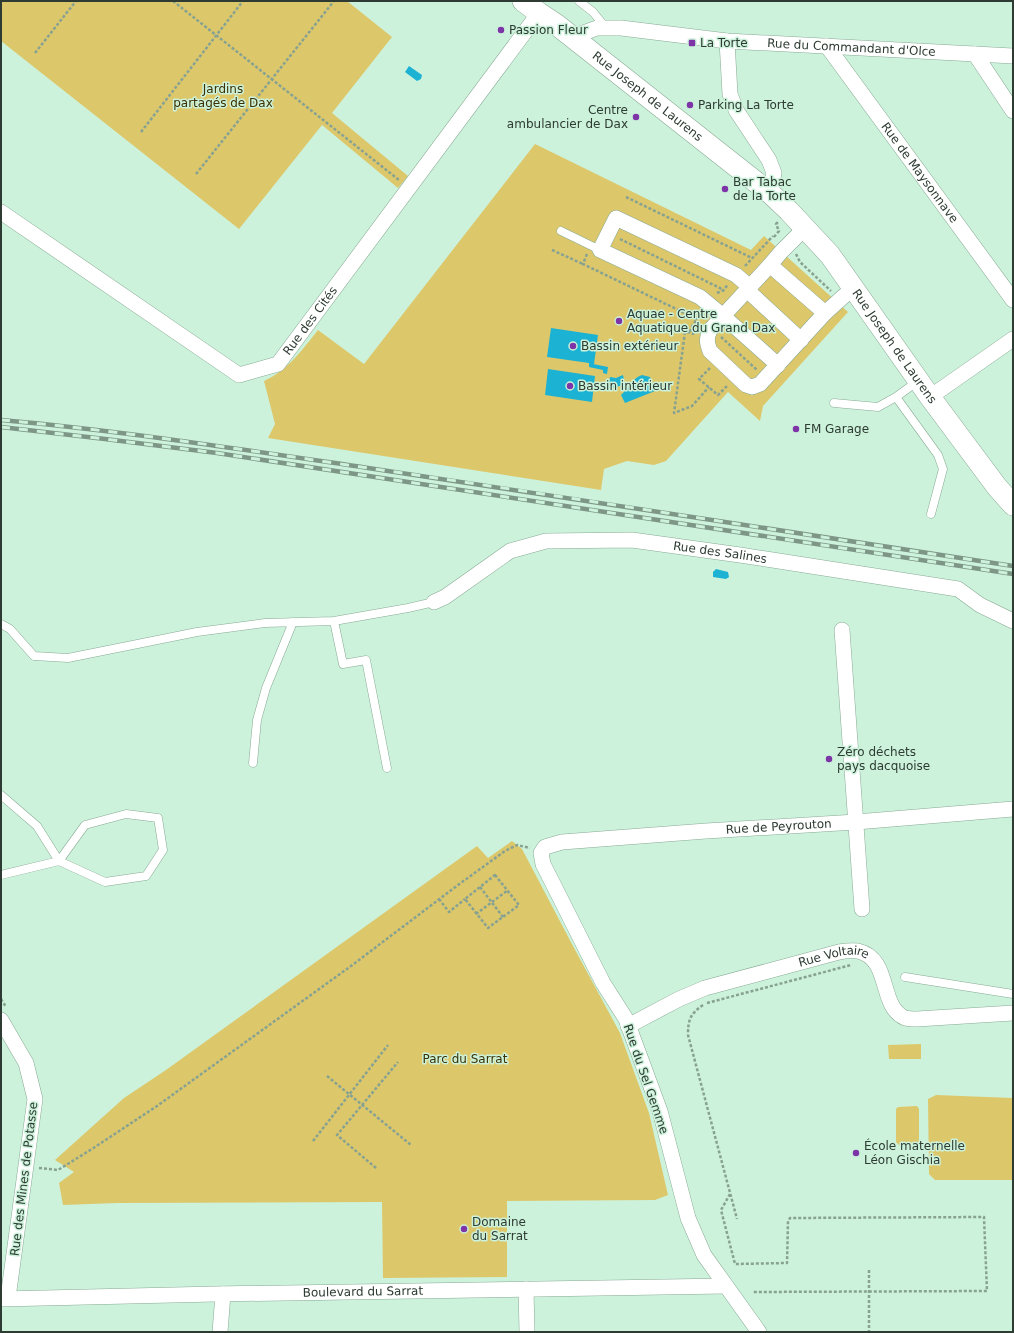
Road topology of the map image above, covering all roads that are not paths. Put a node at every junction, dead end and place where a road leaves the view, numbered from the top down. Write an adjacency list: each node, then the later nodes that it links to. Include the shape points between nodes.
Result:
1 (579, 1): 3 (lane, via 593,12)
2 (531, 7): 4 (main road, Rue Joseph de Laurens); 11 (street, Rue des Cités, via 409,187 278,364 239,375)
3 (606, 28): 4 (street, Rue du Commandant d'Olce, via 597,28); 5 (street, Rue du Commandant d'Olce)
4 (572, 37): 10 (main road, Rue Joseph de Laurens)
5 (727, 41): 6 (street, Rue du Commandant d'Olce); 10 (street, via 732,102 769,160 774,173)
6 (827, 46): 7 (street, Rue du Commandant d'Olce); 18 (street, Rue de Maysonnave)
7 (975, 54): 8 (street, Rue du Commandant d'Olce); 9 (street)
8 (1013, 56)
9 (1013, 111)
10 (770, 193): 12 (main road, Rue Joseph de Laurens)
11 (1, 212)
12 (805, 228): 15 (street); 17 (main road, Rue Joseph de Laurens, via 830,255)
13 (561, 231): 14 (lane)
14 (600, 250): 16 (street, via 616,218 736,275); 20 (street, via 700,297)
15 (770, 265): 16 (street); 19 (street)
16 (748, 288): 20 (street); 22 (street)
17 (845, 291): 19 (street); 24 (main road, Rue Joseph de Laurens)
18 (1013, 300)
19 (825, 314): 22 (street)
20 (723, 316): 23 (street); 23 (street, via 707,336 707,344 710,351 746,385 752,387 760,384)
21 (1013, 339): 24 (street)
22 (801, 340): 23 (street)
23 (778, 365)
24 (925, 389): 25 (lane); 27 (main road, Rue Joseph de Laurens)
25 (896, 396): 26 (lane, via 878,407); 28 (lane, via 938,455 943,470)
26 (834, 403)
27 (1013, 505)
28 (932, 514)
29 (434, 602): 30 (lane); 31 (street, Rue des Salines, via 445,598 510,551 546,541 632,540 958,589 980,605)
30 (334, 621): 32 (lane); 36 (lane, via 343,664 366,660)
31 (1013, 621)
32 (293, 622): 33 (lane, via 265,622 197,632 68,658 34,656 10,629); 35 (lane, via 266,688 257,720)
33 (1, 624)
34 (842, 630): 39 (street)
35 (253, 763)
36 (387, 768)
37 (1, 795): 41 (lane, via 37,826)
38 (1013, 809): 39 (street, Rue de Peyrouton)
39 (856, 822): 40 (street, Rue de Peyrouton, via 562,842); 43 (street)
40 (543, 850): 48 (street, Rue du Sel Gemme, via 544,864 603,983)
41 (59, 861): 41 (lane, via 85,825 126,814 158,818 163,850 146,876 105,882); 42 (lane)
42 (1, 875)
43 (862, 909)
44 (905, 977): 45 (lane)
45 (1013, 994)
46 (1013, 1013): 48 (street, Rue Voltaire, via 917,1020 906,1018 892,1005 876,963 870,956 857,951 839,952 705,988)
47 (1, 1020): 52 (street, Rue des Mines de Potasse, via 26,1063 35,1099)
48 (628, 1026): 49 (street, Rue du Sel Gemme, via 660,1111 688,1218 704,1255)
49 (726, 1286): 50 (street, Boulevard du Sarrat); 55 (street, Rue du Sel Gemme)
50 (526, 1289): 51 (street, Boulevard du Sarrat); 54 (street)
51 (223, 1294): 52 (street, Boulevard du Sarrat); 53 (street)
52 (5, 1298)
53 (220, 1332)
54 (527, 1332)
55 (759, 1332)

